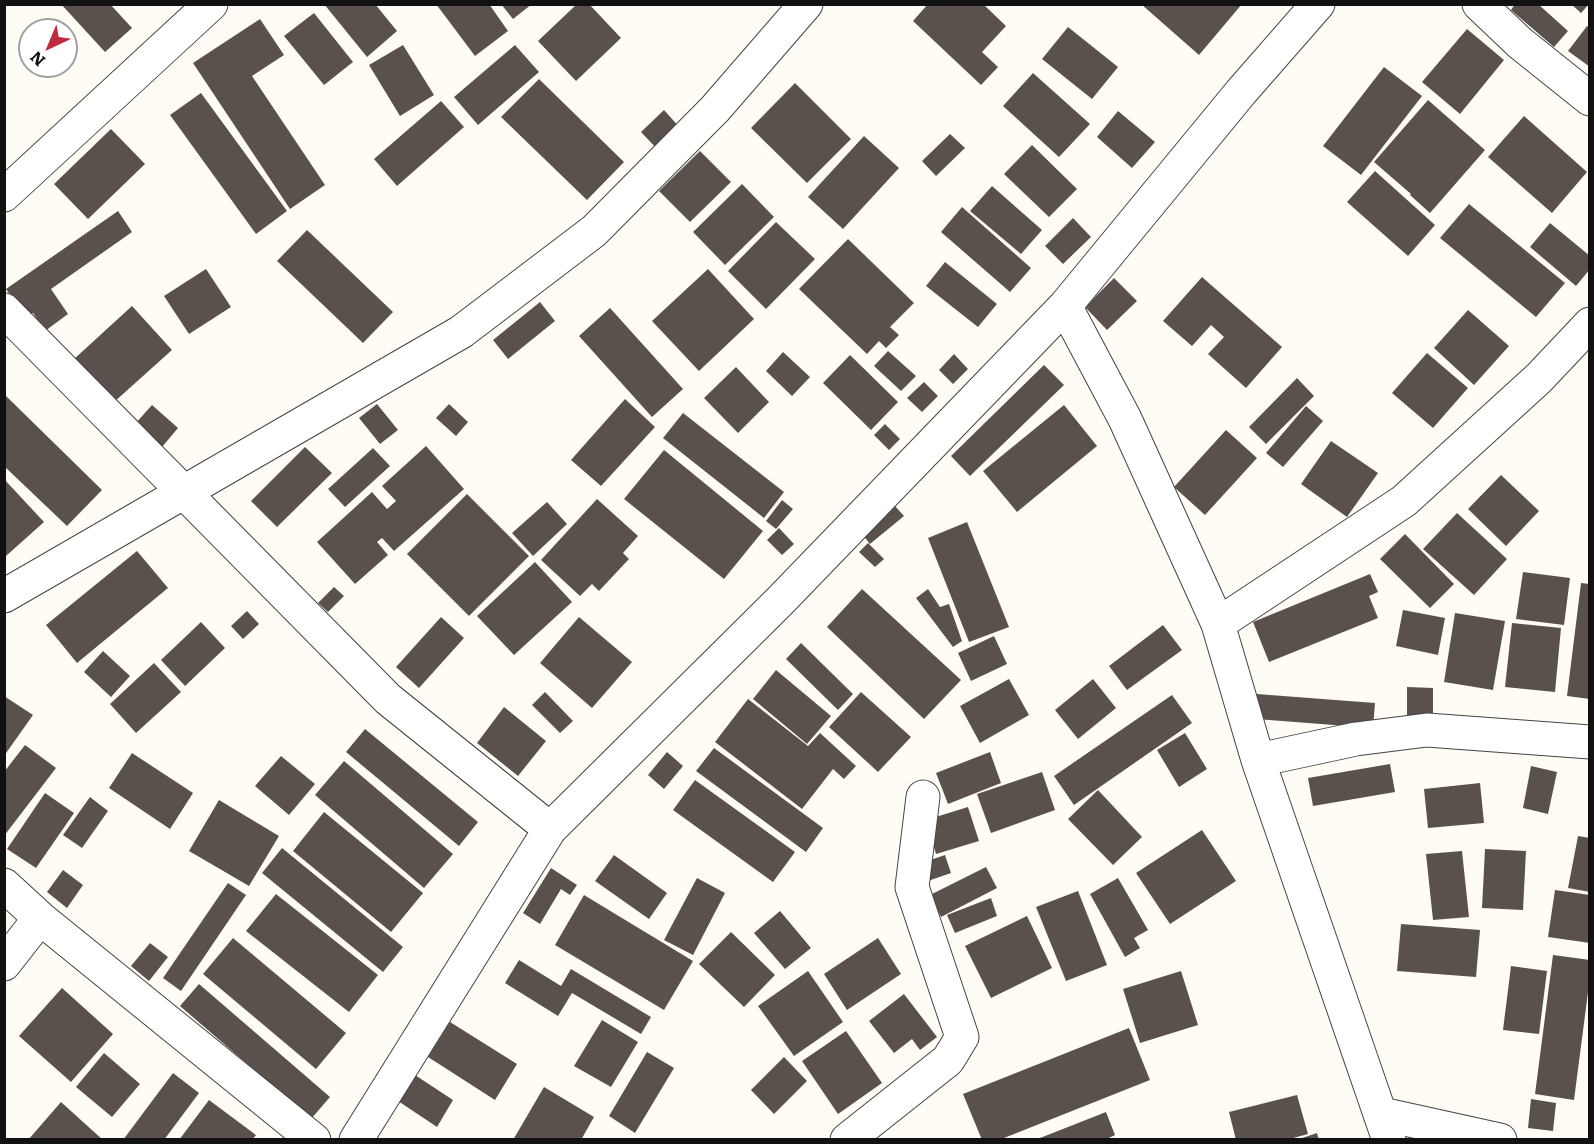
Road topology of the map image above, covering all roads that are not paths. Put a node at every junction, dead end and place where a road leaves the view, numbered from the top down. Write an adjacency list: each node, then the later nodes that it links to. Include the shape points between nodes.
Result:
1 (211, 4): 6 (street)
2 (806, 4): 10 (street, via 715,109 594,231 461,332)
3 (1318, 4): 7 (street)
4 (1479, 4): 5 (street, via 1520,44)
5 (1590, 99)
6 (4, 195)
7 (1065, 306): 12 (street, via 1125,418); 16 (street, via 780,601)
8 (4, 310): 10 (street)
9 (1590, 324): 12 (street, via 1539,378 1404,501)
10 (184, 492): 11 (street); 16 (street, via 388,699)
11 (4, 596)
12 (1218, 624): 14 (street)
13 (1590, 742): 14 (street, via 1427,730 1356,739)
14 (1258, 760): 20 (street)
15 (923, 797): 23 (street, via 912,887 962,1037 948,1060)
16 (550, 828): 22 (street)
17 (4, 885): 18 (street)
18 (40, 918): 19 (street); 21 (street)
19 (4, 964)
20 (1385, 1127): 24 (street)
21 (314, 1140)
22 (356, 1140)
23 (847, 1140)
24 (1500, 1140)

